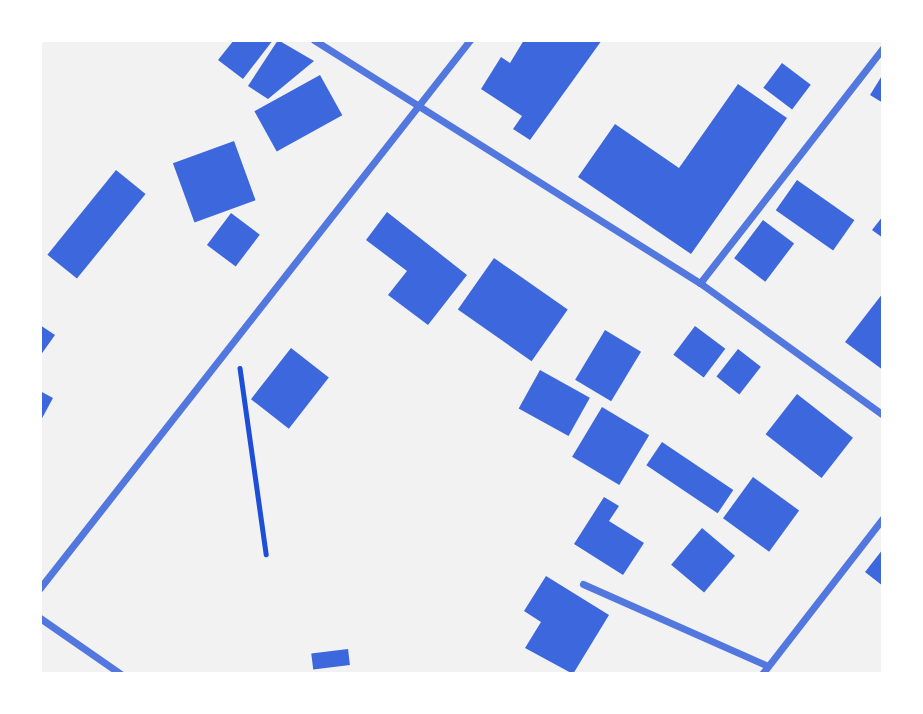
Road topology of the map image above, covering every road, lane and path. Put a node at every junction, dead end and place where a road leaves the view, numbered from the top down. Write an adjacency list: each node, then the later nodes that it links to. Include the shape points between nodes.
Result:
1 (314, 40): 4 (street)
2 (470, 40): 4 (street)
3 (883, 48): 5 (street)
4 (419, 107): 5 (street); 6 (street)
5 (700, 283): 7 (street)
6 (235, 336): 9 (path); 11 (street)
7 (883, 415)
8 (883, 518): 13 (street)
9 (266, 554)
10 (583, 584): 13 (street)
11 (40, 588)
12 (40, 618): 14 (street)
13 (768, 666): 15 (street)
14 (121, 674)
15 (762, 674)

